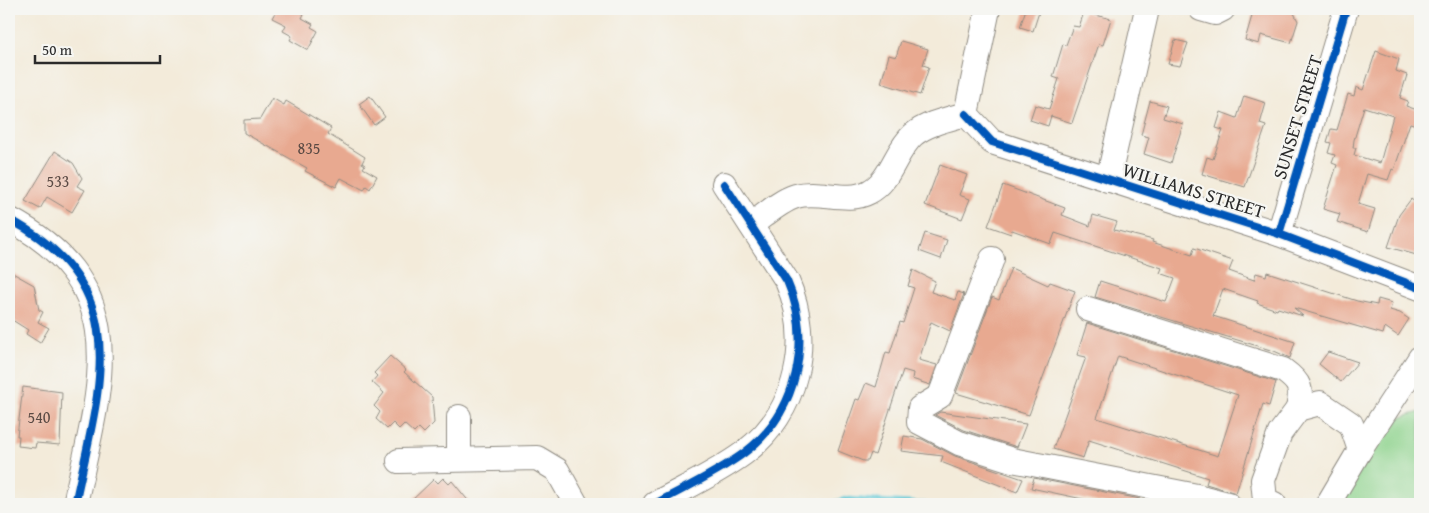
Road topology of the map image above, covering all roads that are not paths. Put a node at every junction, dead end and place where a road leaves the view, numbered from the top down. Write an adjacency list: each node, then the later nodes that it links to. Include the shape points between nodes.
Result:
1 (988, 9): 6 (street)
2 (1147, 9): 7 (street)
3 (1201, 9): 4 (street, via 1215,13)
4 (1223, 9)
5 (1346, 9): 11 (street, SUNSET STREET)
6 (966, 114): 7 (street, WILLIAMS STREET, via 992,142); 10 (street, via 914,134 884,178 867,193 796,196)
7 (1108, 180): 11 (street, WILLIAMS STREET)
8 (724, 184): 10 (street)
9 (9, 219): 23 (street, via 46,242 65,261 80,280 96,317 100,375)
10 (751, 225): 25 (street, via 787,281 798,312 800,344 790,391 778,418 745,452)
11 (1279, 234): 13 (street, WILLIAMS STREET)
12 (992, 259): 26 (street, via 940,396 920,408 919,422 959,443 1012,460)
13 (1420, 288)
14 (1088, 309): 16 (street, via 1284,370 1296,380 1301,392)
15 (1420, 358): 18 (street)
16 (1298, 409): 18 (street, via 1320,403 1351,424); 21 (street, via 1280,433 1264,480)
17 (459, 417): 19 (street)
18 (1360, 450): 22 (street)
19 (459, 459): 20 (street); 24 (street, via 530,458 544,461 556,470)
20 (399, 461)
21 (1263, 499)
22 (1323, 502)
23 (75, 504)
24 (576, 504)
25 (655, 504)
26 (1228, 504)

